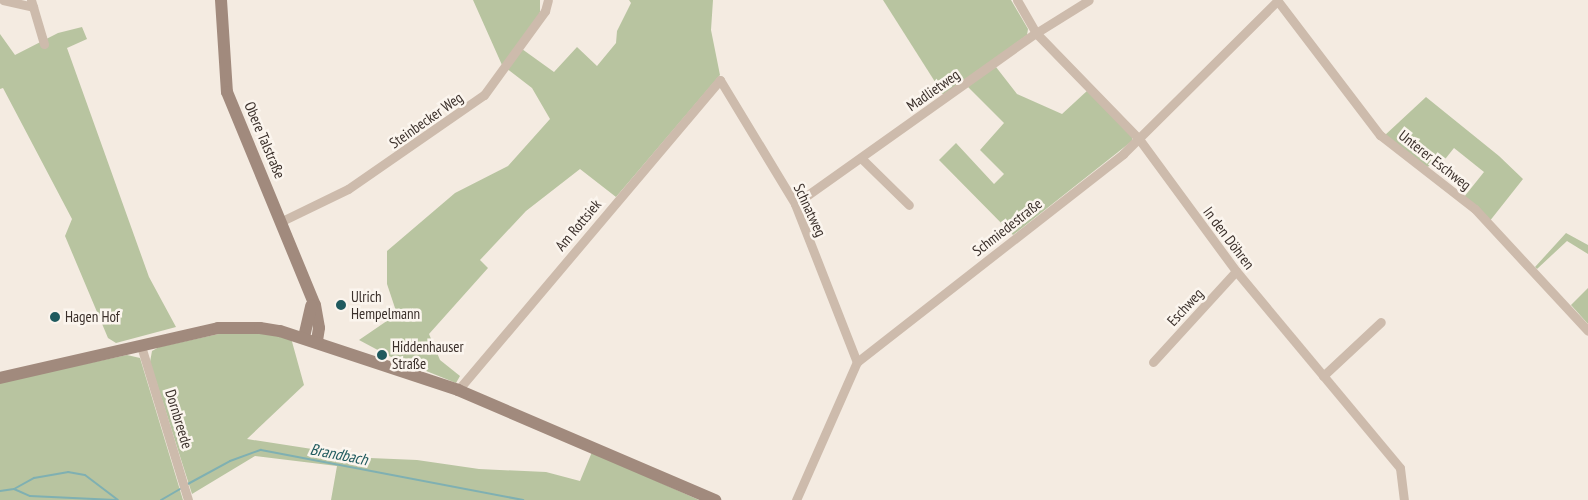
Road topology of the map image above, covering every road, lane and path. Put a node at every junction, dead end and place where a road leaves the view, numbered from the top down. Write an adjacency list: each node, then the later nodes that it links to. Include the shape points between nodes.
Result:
1 (3, 0): 7 (street)
2 (222, 0): 15 (main road, Obere Talstraße, via 227,92)
3 (548, 0): 15 (street, Steinbecker Weg, via 545,11 484,95 348,189)
4 (1017, 0): 8 (street, In den Döhren)
5 (1089, 0): 8 (street, Madlietweg)
6 (1277, 1): 11 (street, Schmiedestraße); 19 (street, Unterer Eschweg, via 1380,135 1475,209)
7 (32, 3): 9 (street)
8 (1036, 33): 11 (street, In den Döhren); 12 (street, Madlietweg)
9 (44, 44)
10 (720, 80): 13 (street, Schnatweg); 27 (street, Am Rottsiek)
11 (1139, 140): 16 (street, In den Döhren); 23 (street, Schmiedestraße)
12 (861, 158): 13 (street, Madlietweg); 14 (street)
13 (795, 204): 23 (street, Schnatweg)
14 (910, 205)
15 (282, 221): 17 (main road, Obere Talstraße)
16 (1236, 271): 24 (street, Eschweg); 25 (street, In den Döhren)
17 (307, 285): 20 (main road, Obere Talstraße, via 311,306); 21 (main road, Obere Talstraße, via 319,328)
18 (1381, 322): 25 (street)
19 (1588, 330)
20 (304, 338): 21 (main road); 22 (main road, via 260,328 233,326)
21 (317, 341): 27 (main road)
22 (141, 346): 26 (main road); 28 (street, Dornbreede)
23 (857, 362): 30 (street, Schmiedestraße)
24 (1153, 362)
25 (1323, 376): 31 (street, In den Döhren, via 1400,468)
26 (0, 378)
27 (458, 390): 29 (main road)
28 (188, 500)
29 (715, 500)
30 (796, 500)
31 (1404, 500)

